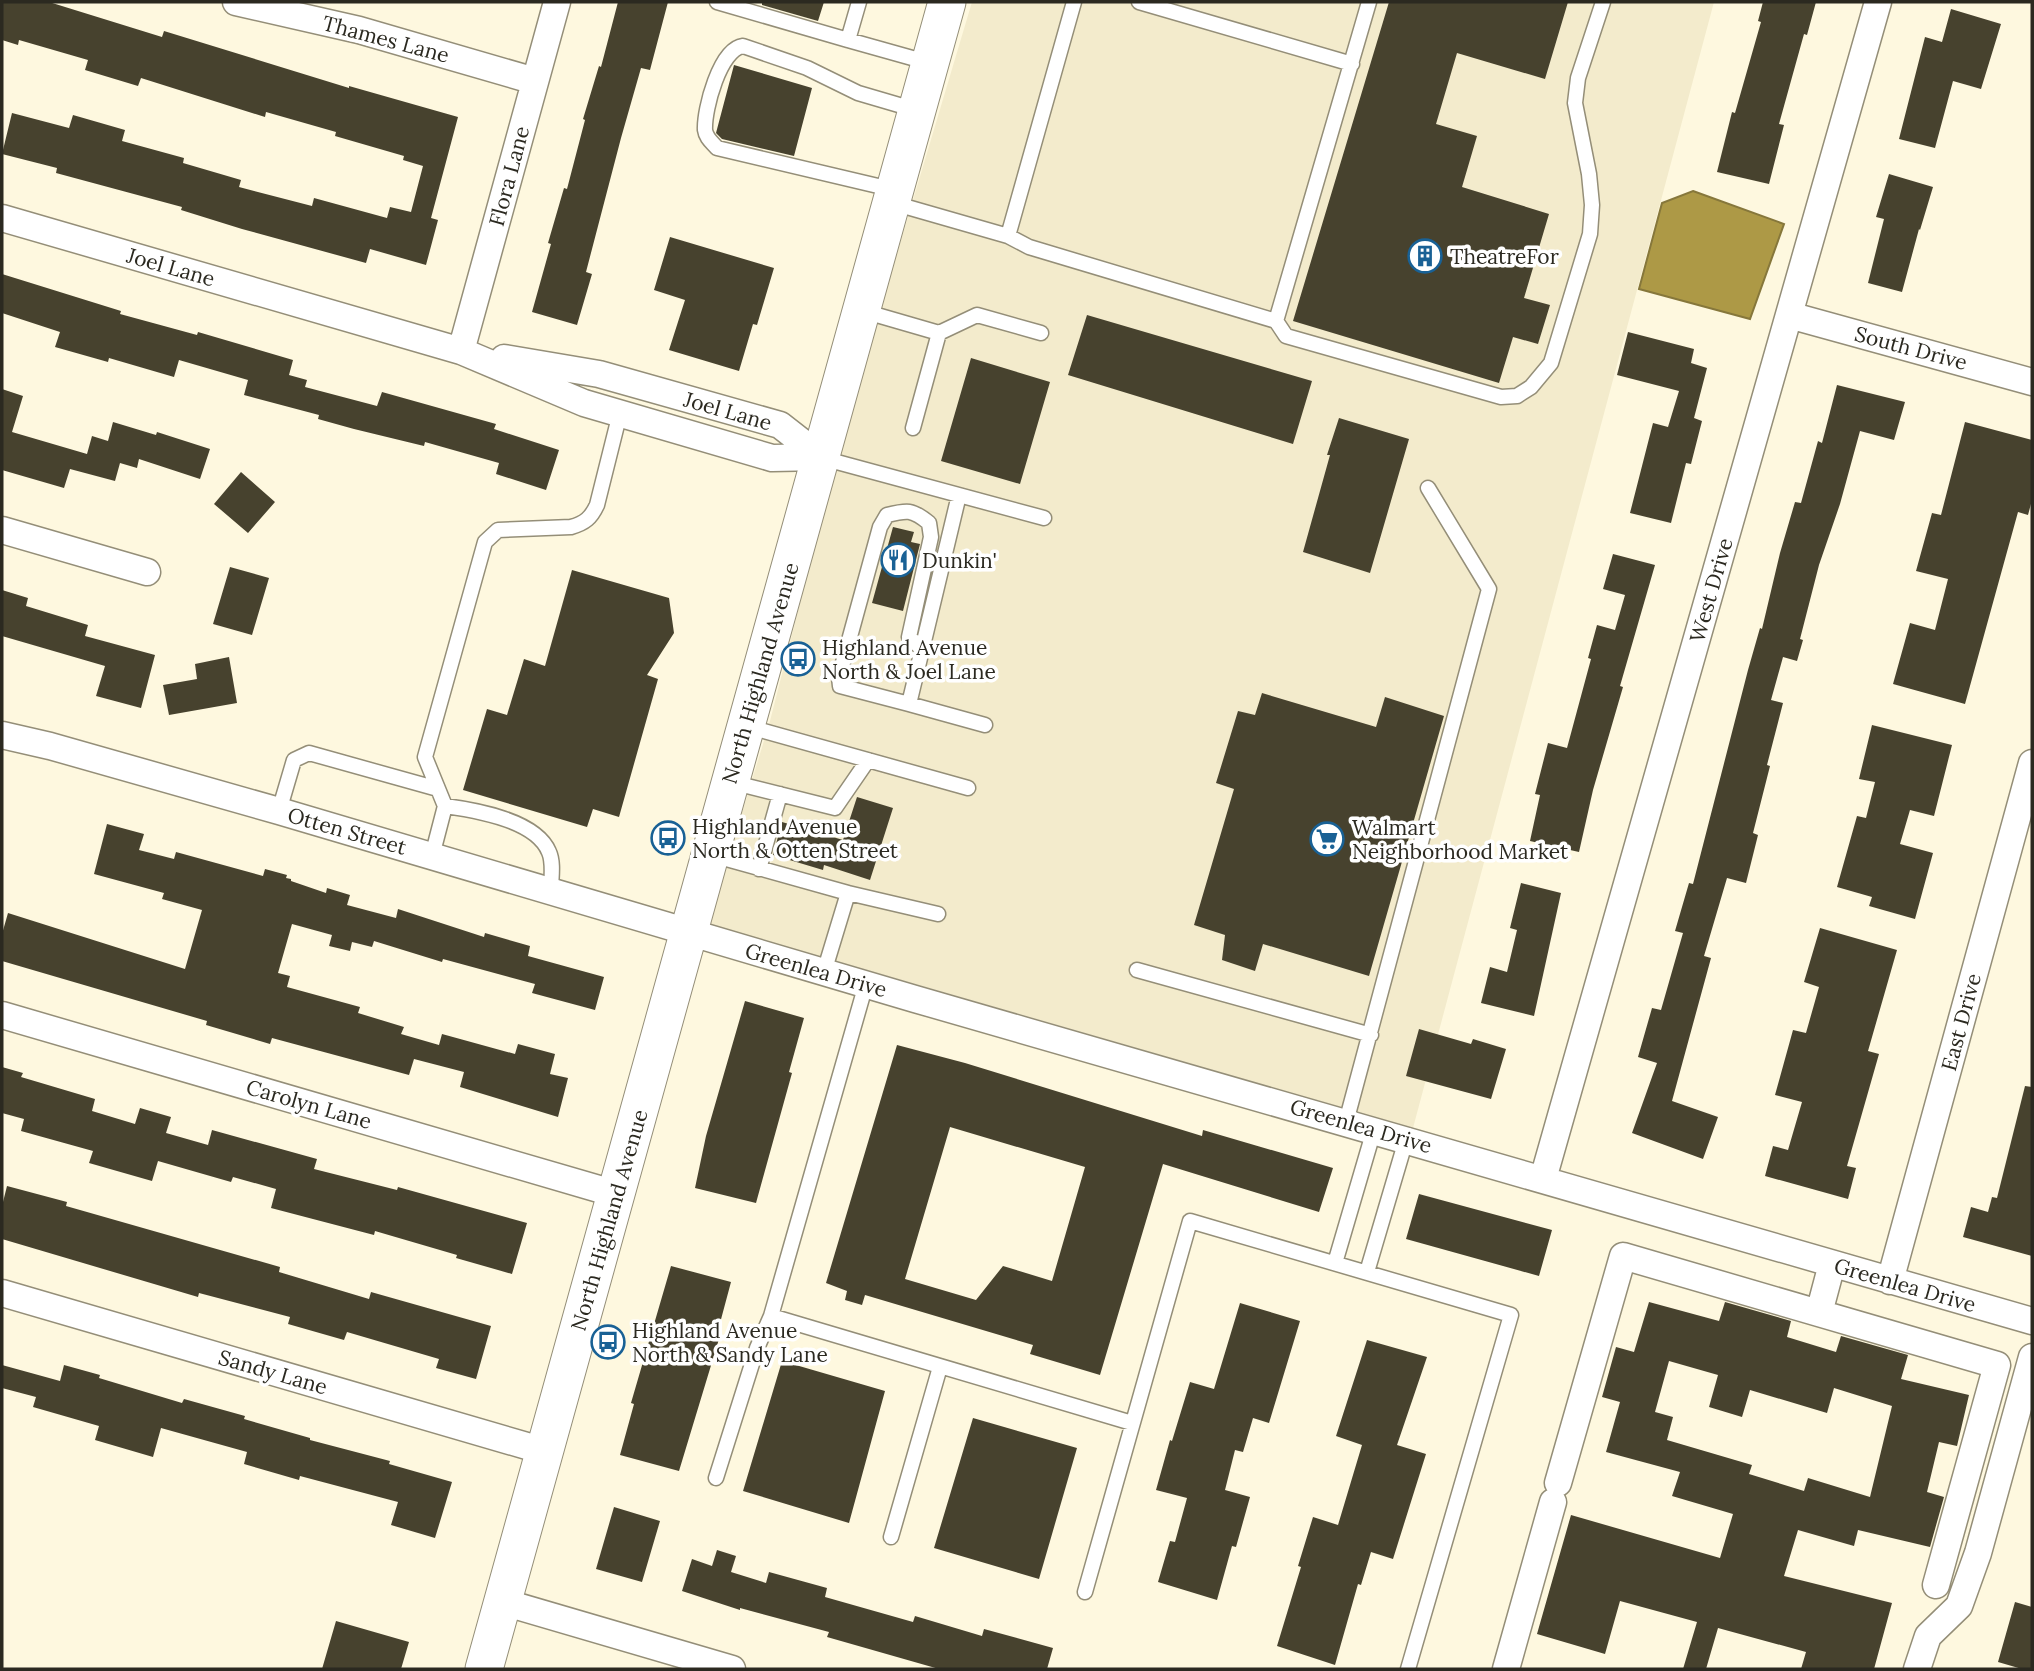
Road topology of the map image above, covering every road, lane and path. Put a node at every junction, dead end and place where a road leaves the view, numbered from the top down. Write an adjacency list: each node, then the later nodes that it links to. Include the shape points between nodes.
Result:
1 (236, 2): 14 (street, Thames Lane, via 359,30)
2 (557, 2): 14 (street, Flora Lane)
3 (717, 2): 11 (lane)
4 (859, 2): 11 (lane)
5 (947, 2): 12 (street, North Highland Avenue)
6 (1074, 2): 18 (lane)
7 (1140, 2): 13 (lane)
8 (1369, 2): 13 (lane)
9 (1603, 2): 21 (lane, via 1578,78 1576,103 1589,174 1590,234 1551,363 1531,387 1517,396 1501,397 1286,336)
10 (1878, 2): 20 (street, West Drive)
11 (848, 40): 12 (lane)
12 (931, 63): 15 (street, North Highland Avenue)
13 (1352, 64): 21 (lane)
14 (535, 81): 24 (street, Flora Lane)
15 (917, 111): 16 (street, North Highland Avenue); 16 (lane, via 858,93 807,68 743,46 727,55 716,75 705,130 718,148)
16 (893, 196): 18 (lane); 19 (street, North Highland Avenue)
17 (2, 218): 24 (street, Joel Lane)
18 (1008, 236): 21 (lane, via 1029,247)
19 (862, 311): 22 (lane); 28 (street, North Highland Avenue)
20 (1789, 315): 25 (street, South Drive); 62 (street, West Drive)
21 (1276, 321)
22 (939, 333): 23 (lane, via 977,315); 27 (lane)
23 (1041, 333)
24 (461, 351): 26 (street, Joel Lane, via 584,403); 28 (street, Joel Lane, via 599,374 780,425)
25 (2032, 382)
26 (620, 413): 28 (street, Joel Lane, via 772,458); 43 (lane, via 591,517 571,527 498,530 485,542 425,757)
27 (913, 428)
28 (821, 457): 30 (lane); 37 (street, North Highland Avenue)
29 (1428, 488): 58 (lane, via 1489,589)
30 (959, 495): 31 (lane); 34 (lane)
31 (1044, 518)
32 (2, 530): 33 (street)
33 (147, 572)
34 (922, 649): 35 (lane); 35 (lane, via 909,637 931,537 929,523 906,510 887,515 880,527 839,677 840,685)
35 (909, 704): 36 (lane)
36 (985, 725)
37 (745, 726): 39 (lane); 41 (street, North Highland Avenue)
38 (4, 745): 46 (street, Otten Street, via 50,746)
39 (868, 760): 42 (lane); 44 (lane, via 835,808)
40 (2032, 762): 67 (street, East Drive)
41 (730, 782): 44 (lane); 47 (street, North Highland Avenue)
42 (968, 788)
43 (438, 789): 45 (lane); 46 (lane, via 309,753 295,760)
44 (780, 794): 49 (lane)
45 (445, 806): 48 (lane); 50 (lane, via 523,826 541,840 551,861)
46 (279, 811): 48 (street, Otten Street)
47 (710, 855): 49 (lane); 53 (street, North Highland Avenue)
48 (432, 856): 50 (street, Otten Street)
49 (759, 869): 51 (lane)
50 (551, 891): 53 (street, Otten Street)
51 (848, 893): 52 (lane); 55 (lane)
52 (938, 914)
53 (690, 933): 55 (street, Greenlea Drive); 63 (street, North Highland Avenue)
54 (1137, 970): 58 (lane)
55 (824, 972): 56 (street, Greenlea Drive)
56 (866, 984): 59 (street, Greenlea Drive); 70 (lane)
57 (2, 1015): 63 (street, Carolyn Lane)
58 (1371, 1035): 59 (lane)
59 (1346, 1122): 60 (street, Greenlea Drive)
60 (1374, 1130): 61 (street, Greenlea Drive); 64 (lane)
61 (1406, 1140): 62 (street, Greenlea Drive); 66 (lane)
62 (1543, 1179): 65 (street, Greenlea Drive)
63 (616, 1194): 75 (street, North Highland Avenue)
64 (1335, 1263): 66 (lane); 74 (lane, via 1190,1221)
65 (1832, 1264): 67 (street, Greenlea Drive); 69 (street)
66 (1367, 1272): 83 (lane, via 1511,1315)
67 (1890, 1281): 71 (street, Greenlea Drive)
68 (2, 1293): 75 (street, Sandy Lane)
69 (1819, 1313): 78 (street, via 1997,1365); 84 (street, via 1623,1256)
70 (771, 1317): 73 (lane); 76 (lane)
71 (2032, 1321)
72 (2032, 1357): 85 (street, via 1963,1596 1959,1606 1928,1636)
73 (940, 1367): 74 (lane); 77 (lane)
74 (1132, 1423): 79 (lane)
75 (544, 1451): 80 (street, North Highland Avenue)
76 (716, 1478)
77 (891, 1537)
78 (1936, 1585)
79 (1084, 1592)
80 (503, 1602): 81 (street, North Highland Avenue); 82 (street)
81 (484, 1669)
82 (732, 1669)
83 (1409, 1669)
84 (1506, 1669)
85 (1917, 1669)

